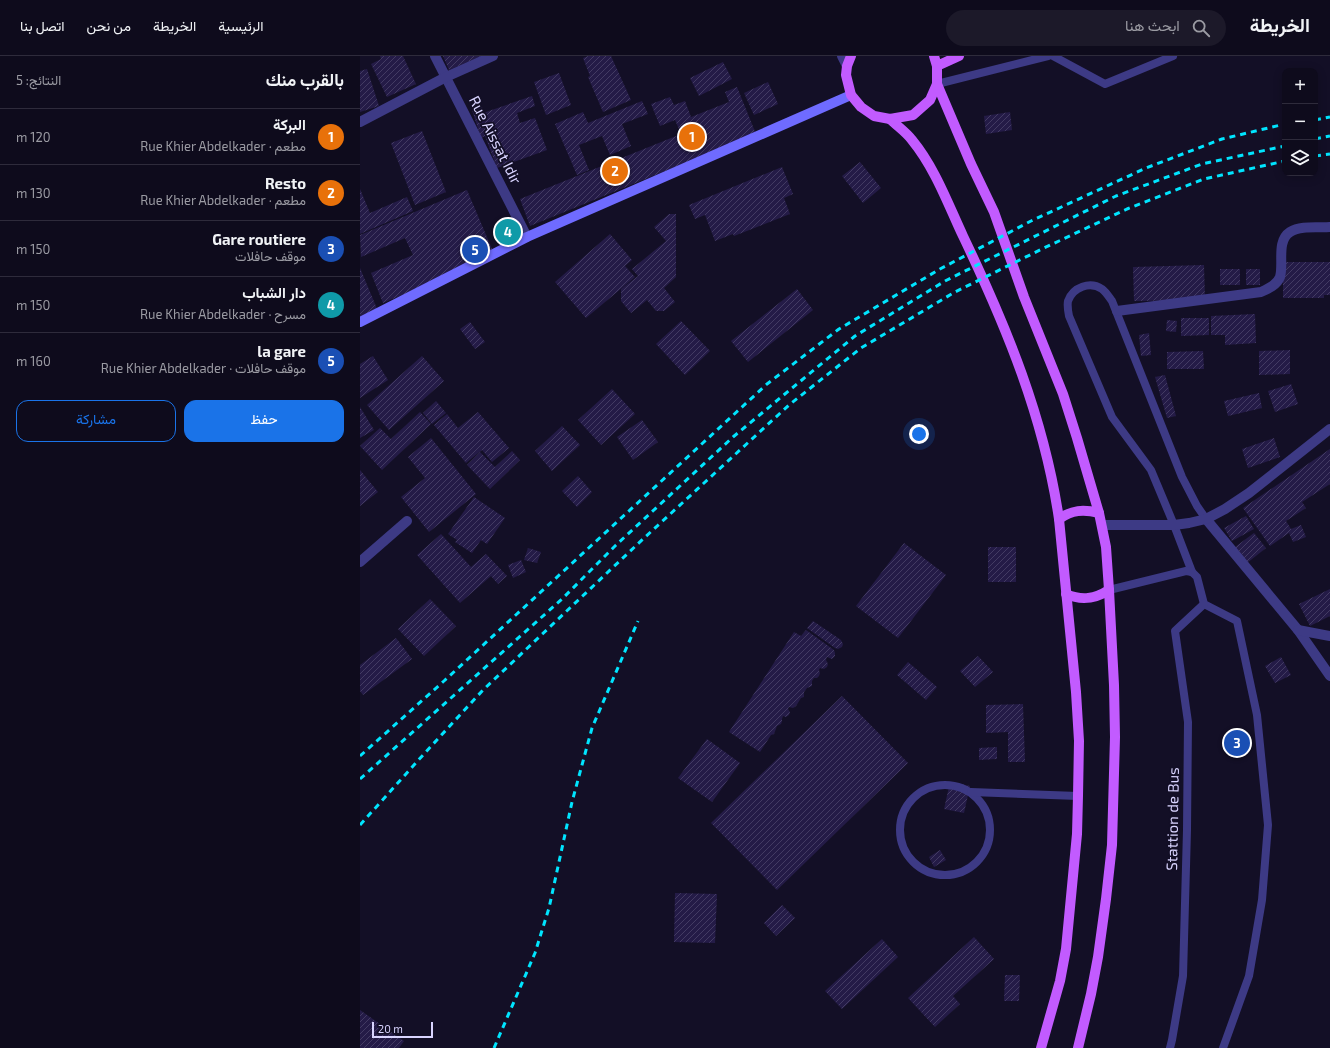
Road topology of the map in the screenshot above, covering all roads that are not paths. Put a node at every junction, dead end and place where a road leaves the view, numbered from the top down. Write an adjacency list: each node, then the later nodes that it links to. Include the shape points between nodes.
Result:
1 (435, 56): 12 (street, Rue Aissat Idir)
2 (493, 56): 12 (street)
3 (842, 56): 10 (street)
4 (851, 56): 10 (main road)
5 (934, 56): 11 (main road)
6 (959, 56): 11 (main road)
7 (1048, 56): 13 (lane)
8 (1053, 56): 9 (lane, via 1105,84)
9 (1173, 56)
10 (847, 66): 14 (main road, via 846,75)
11 (937, 66): 13 (main road)
12 (446, 77): 16 (street); 18 (street, Rue Aissat Idir)
13 (937, 84): 15 (main road, via 930,100 913,115); 22 (main road, via 994,212 1024,297 1063,394)
14 (851, 95): 15 (main road, via 861,107 874,116); 18 (main road)
15 (890, 119): 23 (main road, via 912,139 928,163 991,294 1015,352 1034,409 1051,471)
16 (360, 122)
17 (1330, 227): 19 (street, via 1302,228 1289,233 1283,242 1280,278 1272,287 1261,292)
18 (527, 237): 20 (main road)
19 (1117, 311): 24 (lane, via 1182,477 1196,506); 26 (lane, via 1108,295 1095,286 1079,288 1069,300 1069,316 1107,408 1146,461)
20 (360, 322)
21 (1330, 429): 24 (street, via 1249,493)
22 (1099, 513): 23 (main road, via 1074,511); 27 (main road)
23 (1059, 519): 31 (main road)
24 (1206, 519): 26 (street); 33 (street)
25 (407, 521): 28 (street)
26 (1174, 525): 27 (street); 29 (lane)
27 (1102, 526): 30 (main road)
28 (360, 562)
29 (1192, 572): 30 (lane, via 1180,572); 32 (lane, via 1197,577)
30 (1110, 590): 31 (main road, via 1093,598 1074,598); 39 (main road, via 1115,737 1112,845 1098,957)
31 (1066, 594): 37 (main road, via 1079,741)
32 (1204, 604): 40 (lane, Stattion de Bus, via 1175,631 1188,722 1187,830 1183,976); 41 (lane, via 1237,621 1257,715 1268,825 1262,900 1249,976)
33 (1298, 630): 34 (street); 35 (street)
34 (1330, 636)
35 (1330, 676)
36 (971, 792): 36 (lane, via 957,786 942,785 928,788 915,796 901,821 901,836 905,850 914,862 926,870 956,874 970,868 980,858 988,845 991,830 988,816); 37 (lane)
37 (1078, 796): 38 (main road, via 1066,949 1060,981)
38 (1041, 1048)
39 (1078, 1048)
40 (1170, 1048)
41 (1223, 1048)

